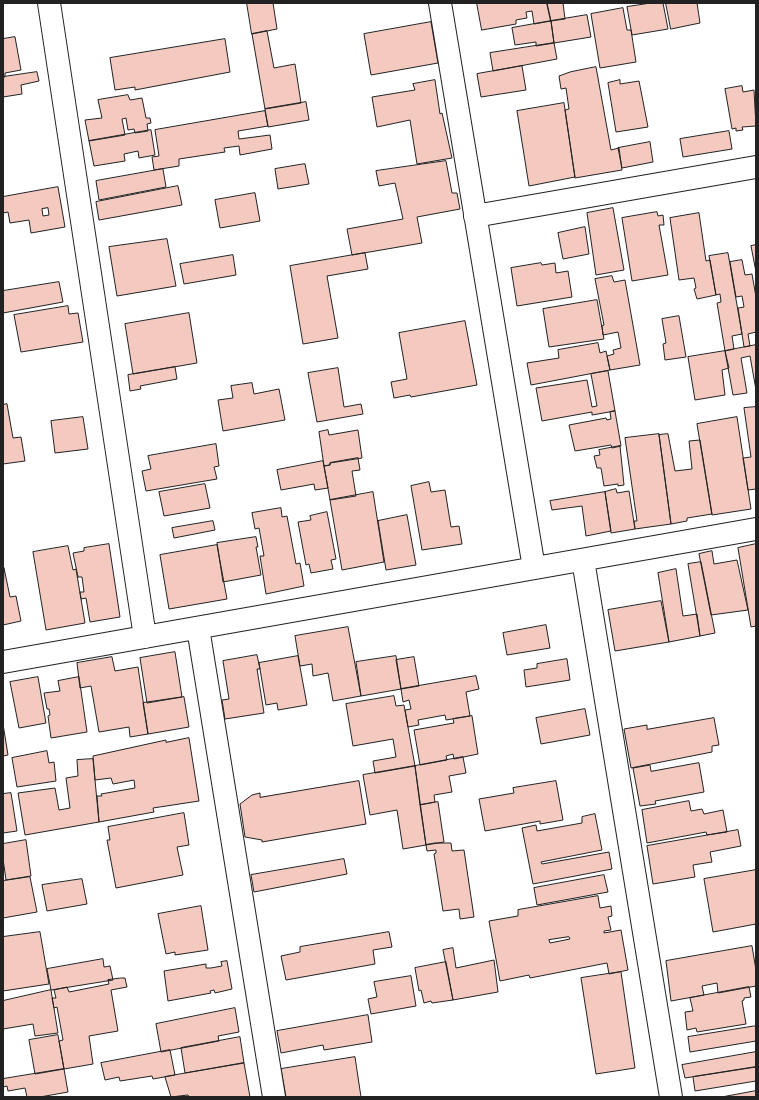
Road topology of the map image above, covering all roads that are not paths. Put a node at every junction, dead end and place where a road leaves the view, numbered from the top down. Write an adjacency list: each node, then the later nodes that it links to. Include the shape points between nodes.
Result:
1 (49, 3): 9 (street)
2 (440, 3): 4 (street)
3 (756, 167): 4 (street)
4 (475, 216): 7 (street)
5 (756, 529): 6 (street)
6 (583, 560): 7 (street); 12 (street)
7 (534, 568): 8 (street)
8 (198, 628): 9 (street); 11 (street)
9 (145, 637): 10 (street)
10 (3, 662)
11 (274, 1097)
12 (671, 1097)

